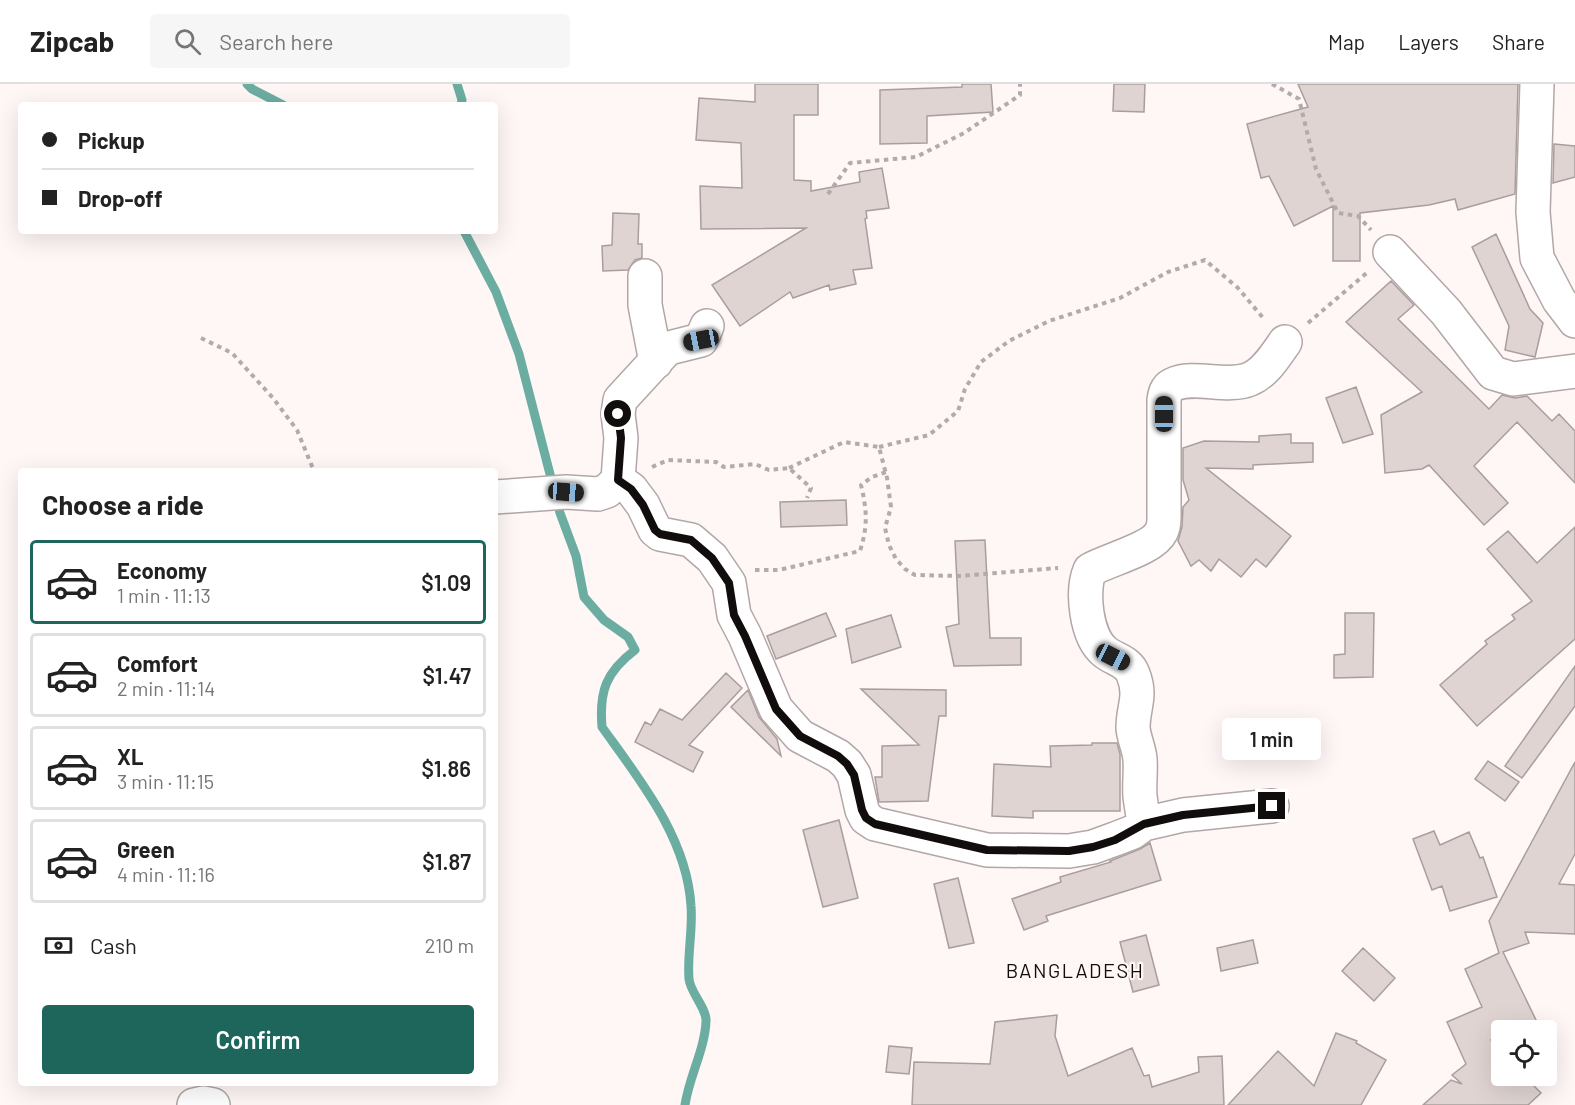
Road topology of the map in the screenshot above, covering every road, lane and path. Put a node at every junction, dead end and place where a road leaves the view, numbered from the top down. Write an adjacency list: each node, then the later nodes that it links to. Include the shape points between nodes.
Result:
1 (1020, 84): 4 (path, via 1020,95 964,133 916,157 850,163)
2 (1272, 84): 5 (path, via 1299,99 1316,169 1338,213 1358,216)
3 (1537, 84): 7 (street, via 1533,212 1537,258)
4 (828, 194)
5 (1390, 252): 10 (path); 12 (street, via 1446,312 1493,373 1513,379)
6 (645, 276): 11 (street, via 645,305)
7 (1575, 321)
8 (707, 326): 11 (street, via 701,340 669,348)
9 (201, 338): 14 (path, via 232,353 273,398 297,430)
10 (1285, 342): 13 (path, via 1238,288 1205,260 1168,272 1120,297 1049,321 1009,341 981,362 958,411 929,435); 21 (street, via 1273,360 1249,380 1189,382 1168,388 1164,400 1162,530 1154,540 1090,570)
11 (656, 362): 17 (street, via 620,400)
12 (1575, 371)
13 (879, 447): 15 (path, via 844,442); 16 (path)
14 (313, 468)
15 (789, 468): 17 (path, via 769,470 755,464 724,467 716,462 668,460); 19 (path, via 811,488)
16 (886, 472): 20 (path, via 861,485 867,529 861,551 779,570); 21 (path, via 891,507 885,528 889,545 905,570 915,575 959,576 1058,568)
17 (618, 480): 18 (street, via 598,494); 20 (street, via 643,505 655,530 691,540)
18 (498, 497)
19 (807, 498)
20 (721, 571): 23 (street, via 729,583 734,615 776,709 800,736 847,764 854,775 862,810 875,824 987,850 1037,852 1093,847)
21 (1086, 580): 23 (street, via 1086,612 1095,640 1105,652 1127,664 1137,685 1133,729 1140,757)
22 (1272, 806): 23 (street, via 1183,815)
23 (1144, 824)
24 (194, 1105): 25 (street)
25 (213, 1105)

